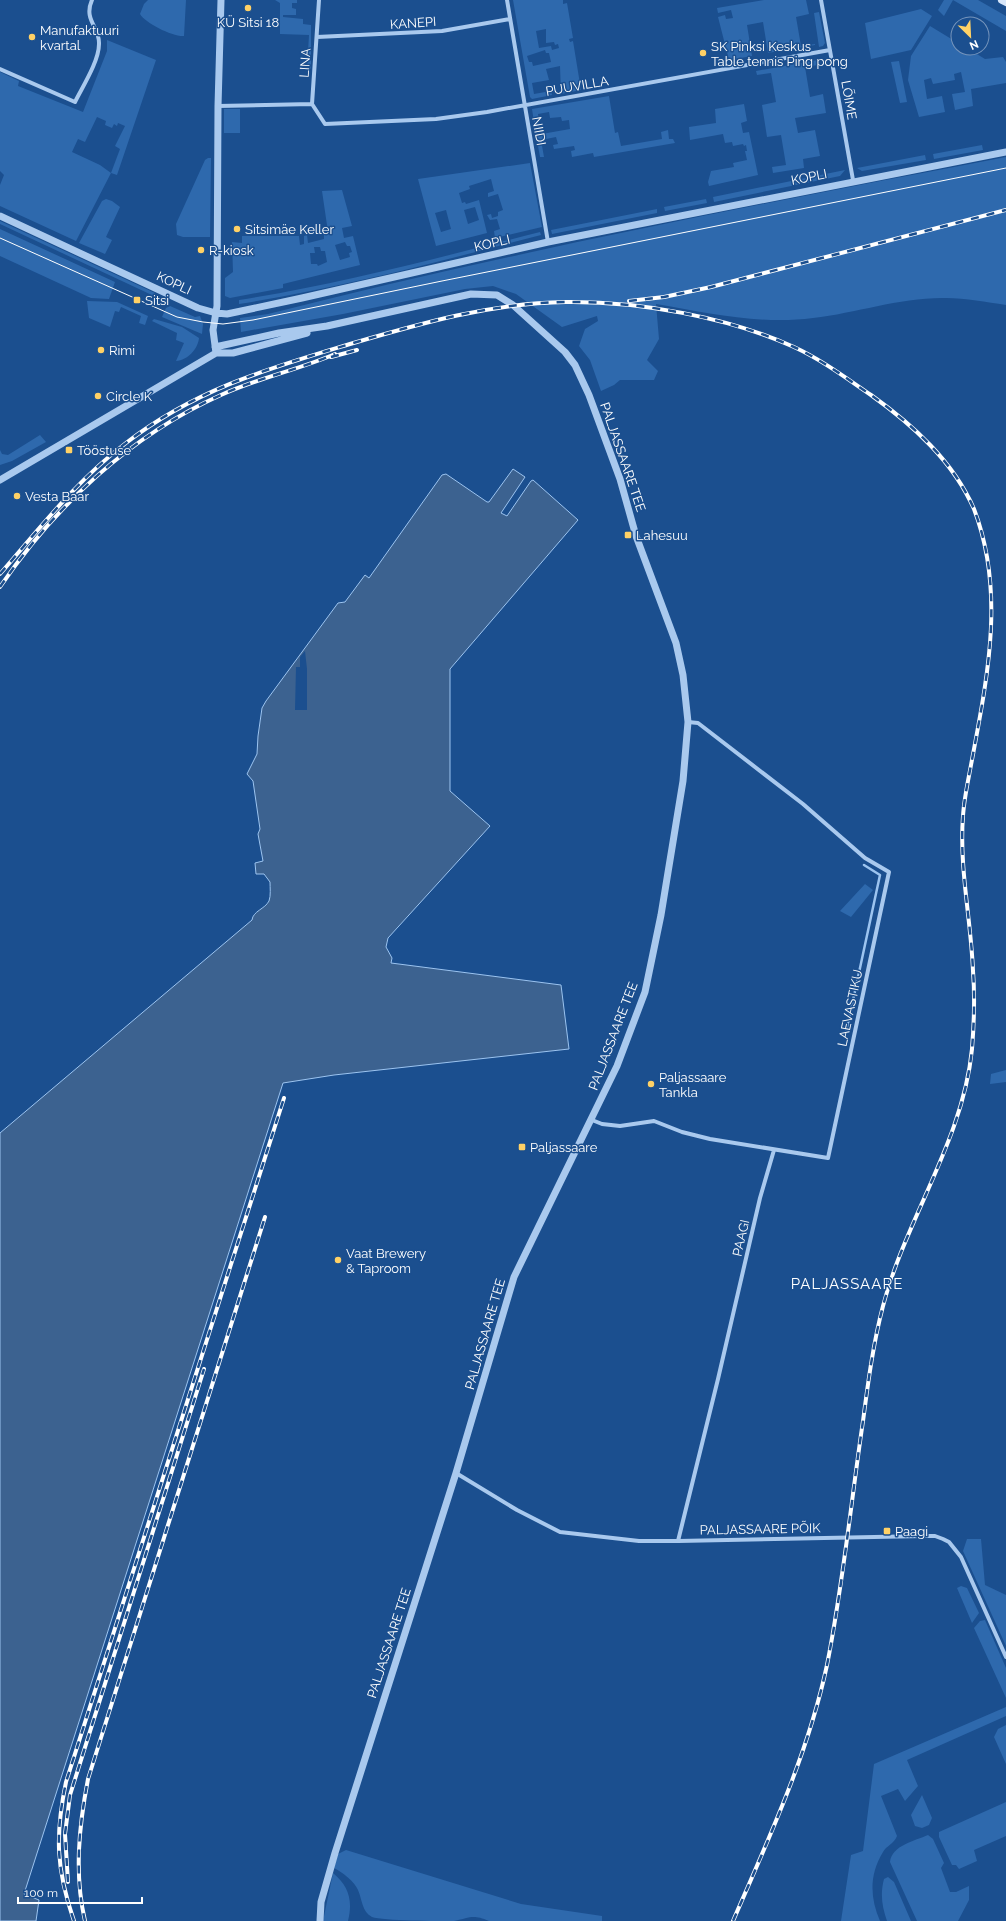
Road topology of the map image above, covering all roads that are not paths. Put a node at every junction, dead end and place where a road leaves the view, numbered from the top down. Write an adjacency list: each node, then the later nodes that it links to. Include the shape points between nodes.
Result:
1 (92, 0): 11 (street, via 89,7 90,18 99,45 75,102)
2 (221, 0): 13 (street)
3 (319, 0): 9 (street, LINA)
4 (507, 0): 8 (street, NIIDI)
5 (821, 0): 10 (street, LÕIME)
6 (1002, 0): 7 (main road)
7 (1006, 2)
8 (510, 19): 9 (street, KANEPI, via 442,31); 14 (street, NIIDI)
9 (317, 37): 12 (street, LINA)
10 (830, 50): 14 (street, PUUVILLA); 16 (street, LÕIME)
11 (0, 69)
12 (312, 104): 13 (street); 14 (street, PUUVILLA, via 325,124 436,119)
13 (218, 106): 19 (street)
14 (525, 106): 18 (street, NIIDI)
15 (1006, 152): 16 (street, KOPLI)
16 (853, 180): 18 (street, KOPLI)
17 (0, 216): 19 (street, KOPLI, via 198,308)
18 (548, 242): 19 (street, KOPLI, via 272,305 227,314)
19 (216, 313): 20 (street, via 212,330)
20 (215, 350): 21 (street); 22 (street, PALJASSAARE TEE, via 279,333 327,326 471,294 497,295 513,304 565,352 575,365 589,395 620,479 638,543 676,643 683,675)
21 (0, 480)
22 (688, 722): 23 (street, PALJASSAARE TEE, via 683,781 661,915 645,992 617,1066); 24 (street, LAEVASTIKU, via 698,722 803,804 865,858 889,872 828,1158)
23 (592, 1120): 24 (street, LAEVASTIKU, via 620,1126 654,1121 710,1139); 25 (street, PALJASSAARE TEE, via 514,1277)
24 (774, 1150): 26 (street, PAAGI, via 760,1198)
25 (456, 1473): 26 (street, PALJASSAARE PÕIK, via 517,1510 560,1532 639,1541); 28 (street, PALJASSAARE TEE, via 335,1853 322,1902)
26 (678, 1541): 27 (street, PALJASSAARE PÕIK, via 924,1536 943,1539 949,1542 961,1557)
27 (1006, 1657)
28 (320, 1921)

